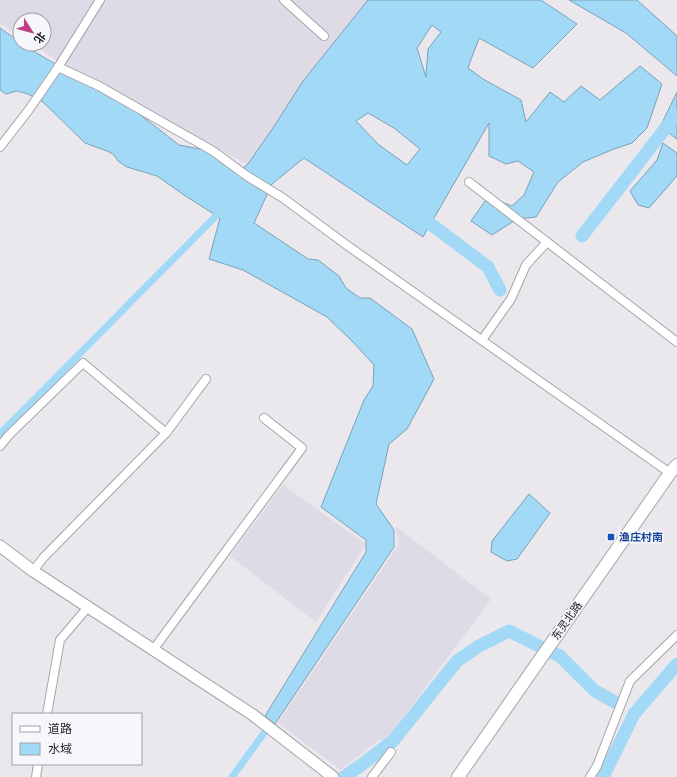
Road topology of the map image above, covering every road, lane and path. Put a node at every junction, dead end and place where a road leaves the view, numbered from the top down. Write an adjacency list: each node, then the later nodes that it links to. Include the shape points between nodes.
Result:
1 (100, 0): 4 (street)
2 (284, 0): 3 (street)
3 (324, 36)
4 (58, 68): 5 (street); 8 (street, via 99,86 213,151)
5 (0, 146)
6 (469, 182): 7 (street)
7 (547, 242): 8 (street, via 526,266 511,299); 9 (street)
8 (482, 340): 14 (street)
9 (677, 342)
10 (206, 379): 12 (street)
11 (264, 418): 19 (street, via 302,448)
12 (166, 433): 13 (street, via 83,363); 16 (street)
13 (0, 446)
14 (674, 469): 26 (main road, 东灵北路)
15 (0, 546): 16 (street)
16 (33, 571): 17 (street)
17 (88, 607): 19 (street); 20 (street, via 60,640)
18 (677, 635): 27 (street, via 630,681 597,766)
19 (153, 650): 24 (street, via 253,715)
20 (47, 713)
21 (392, 752): 25 (street)
22 (38, 765): 23 (street)
23 (36, 777)
24 (333, 777)
25 (372, 777)
26 (458, 777)
27 (590, 777)

